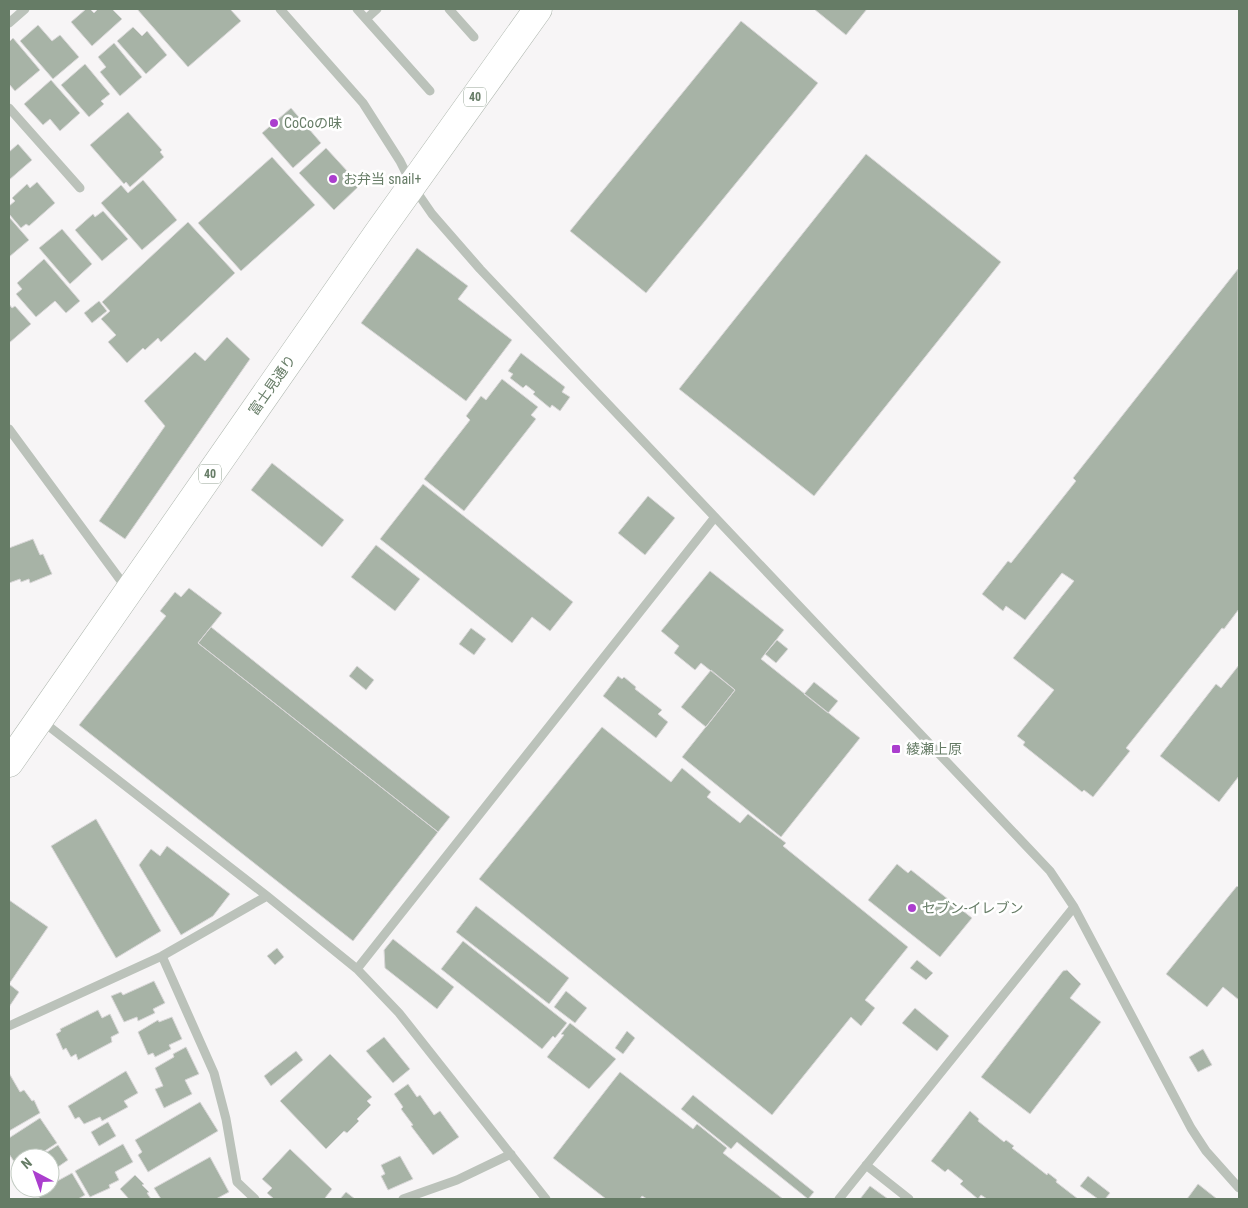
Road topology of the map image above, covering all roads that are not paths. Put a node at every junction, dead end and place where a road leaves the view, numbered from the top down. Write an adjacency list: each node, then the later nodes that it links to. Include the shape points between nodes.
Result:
1 (25, 9): 8 (street)
2 (280, 9): 12 (street, via 363,103)
3 (357, 9): 7 (street)
4 (377, 9): 7 (street)
5 (448, 9): 9 (street)
6 (538, 9): 12 (main road, 富士見通り / 40)
7 (366, 19): 10 (street)
8 (9, 23)
9 (474, 37)
10 (430, 91)
11 (9, 108): 13 (street)
12 (412, 186): 15 (street, via 480,269); 16 (main road, 富士見通り / 40)
13 (80, 188)
14 (9, 429): 16 (street)
15 (715, 517): 20 (street, via 1050,871); 22 (street)
16 (129, 591): 17 (main road, 富士見通り / 40)
17 (40, 719): 18 (main road, 富士見通り / 40); 19 (street)
18 (9, 763)
19 (267, 896): 21 (street); 22 (street)
20 (1074, 907): 25 (street); 26 (street, via 1191,1128 1206,1152)
21 (162, 956): 23 (street); 27 (street, via 214,1073 237,1182)
22 (356, 969): 24 (street, via 399,1013)
23 (9, 1026)
24 (511, 1154): 28 (street, via 457,1180); 29 (street)
25 (866, 1165): 30 (street); 31 (street)
26 (1239, 1188)
27 (255, 1199)
28 (403, 1199)
29 (546, 1199)
30 (839, 1199)
31 (909, 1199)

